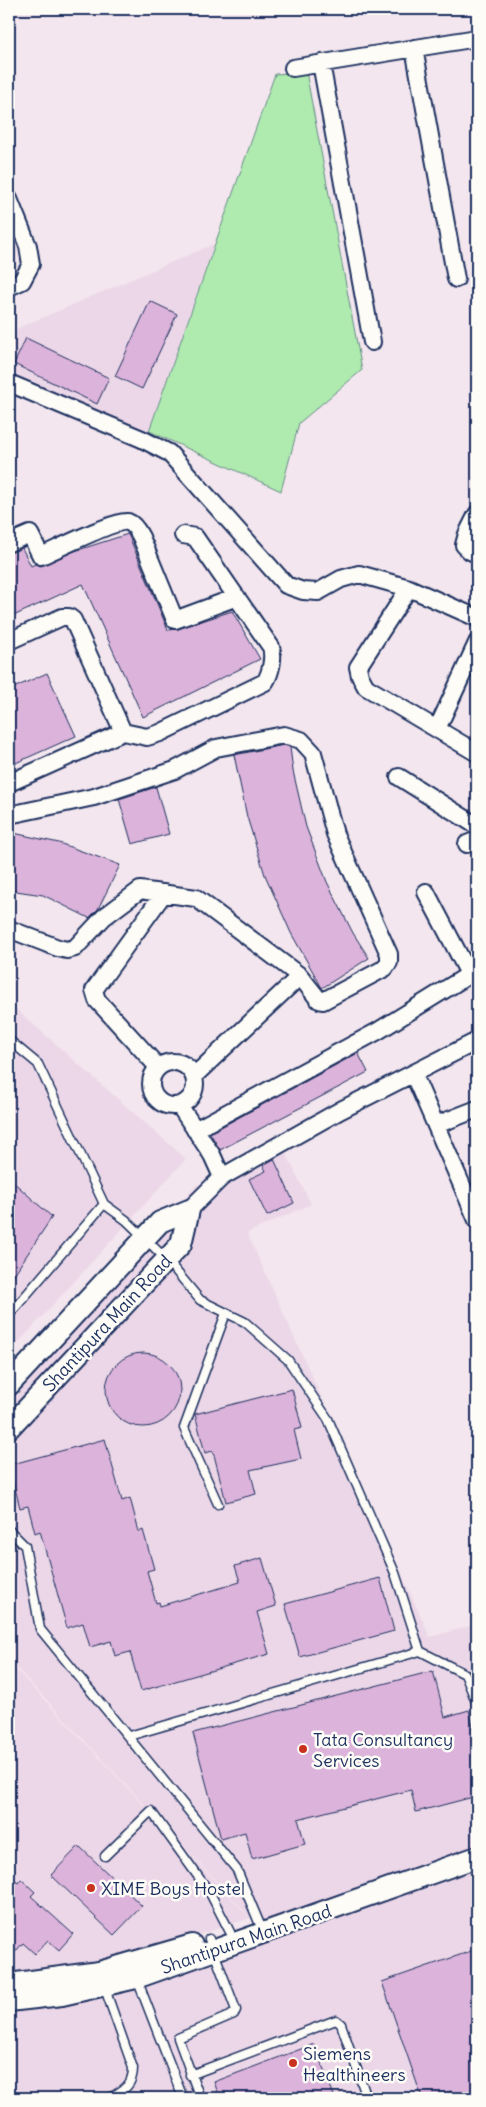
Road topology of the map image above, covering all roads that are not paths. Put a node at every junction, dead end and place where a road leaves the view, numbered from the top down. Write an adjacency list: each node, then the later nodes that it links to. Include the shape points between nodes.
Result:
1 (477, 38): 2 (street)
2 (414, 48): 3 (street); 6 (street)
3 (321, 63): 4 (street); 8 (street)
4 (293, 68)
5 (9, 199): 7 (street, via 28,246 31,264 22,280)
6 (456, 279)
7 (9, 287)
8 (372, 342)
9 (9, 382): 14 (street, via 169,453 286,585 318,592 341,579 360,574)
10 (477, 514): 13 (street, via 464,545)
11 (183, 536): 15 (street, via 195,537)
12 (9, 542): 15 (street, via 30,534 41,556 112,525 128,522 141,536 175,620)
13 (477, 554)
14 (409, 588): 16 (street); 19 (street, via 358,667 366,687)
15 (237, 597): 20 (street, via 271,647 269,676 264,682 160,733 147,737)
16 (477, 618)
17 (9, 640): 20 (street, via 69,616)
18 (477, 644): 19 (street)
19 (437, 729): 21 (street)
20 (123, 732): 23 (street)
21 (477, 753)
22 (398, 777): 25 (street)
23 (9, 783)
24 (9, 815): 29 (street, via 94,797 175,770 216,748 284,735 301,740 313,753 335,834 389,954 389,962 385,968 327,1001 319,1000)
25 (477, 826)
26 (426, 892): 38 (street, via 467,970 467,976 378,1031)
27 (164, 893): 28 (street, via 140,890 104,917 75,948 67,950); 29 (street, via 196,898); 32 (street, via 94,990 97,1000)
28 (9, 929)
29 (300, 976): 34 (street)
30 (9, 1040): 41 (lane, via 38,1064)
31 (477, 1041): 33 (street)
32 (158, 1066): 34 (street, via 177,1062 190,1069); 35 (street, via 150,1082 153,1096 164,1105)
33 (413, 1074): 37 (street); 39 (street)
34 (194, 1076): 35 (street, via 191,1097)
35 (179, 1106): 38 (street)
36 (477, 1109): 37 (street)
37 (436, 1124): 40 (street)
38 (195, 1130): 39 (street)
39 (222, 1177): 42 (street)
40 (472, 1194): 43 (street)
41 (104, 1204): 44 (lane); 47 (lane)
42 (189, 1210): 44 (street, via 160,1222); 45 (street, Shantipura Main Road, via 181,1244)
43 (477, 1220)
44 (144, 1238): 45 (lane); 48 (street)
45 (166, 1259): 46 (lane, via 200,1300); 49 (street, Shantipura Main Road)
46 (226, 1312): 50 (lane, via 184,1428); 52 (lane, via 245,1322 288,1360 328,1418 395,1573)
47 (9, 1315)
48 (9, 1385)
49 (9, 1428)
50 (218, 1504)
51 (9, 1530): 54 (lane, via 25,1546 40,1629)
52 (420, 1651): 53 (lane, via 465,1674); 54 (lane)
53 (477, 1704)
54 (129, 1736): 58 (lane, via 237,1870)
55 (477, 1844): 58 (street, Shantipura Main Road)
56 (105, 1856): 59 (lane, via 151,1811 210,1893)
57 (477, 1857): 58 (street, Shantipura Main Road)
58 (261, 1927): 59 (street, Shantipura Main Road); 60 (street, Shantipura Main Road)
59 (230, 1932): 60 (street, Shantipura Main Road)
60 (211, 1945): 61 (street, Shantipura Main Road); 65 (lane, via 236,2010 234,2014 178,2038)
61 (134, 1970): 62 (street, Shantipura Main Road); 67 (lane)
62 (101, 1979): 63 (street); 64 (street, Shantipura Main Road, via 62,1995); 66 (lane, via 133,2068 130,2084)
63 (9, 1984)
64 (9, 2002)
65 (190, 2074): 68 (lane); 69 (lane, via 336,2020)
66 (110, 2098)
67 (183, 2098)
68 (200, 2098)
69 (367, 2098)

